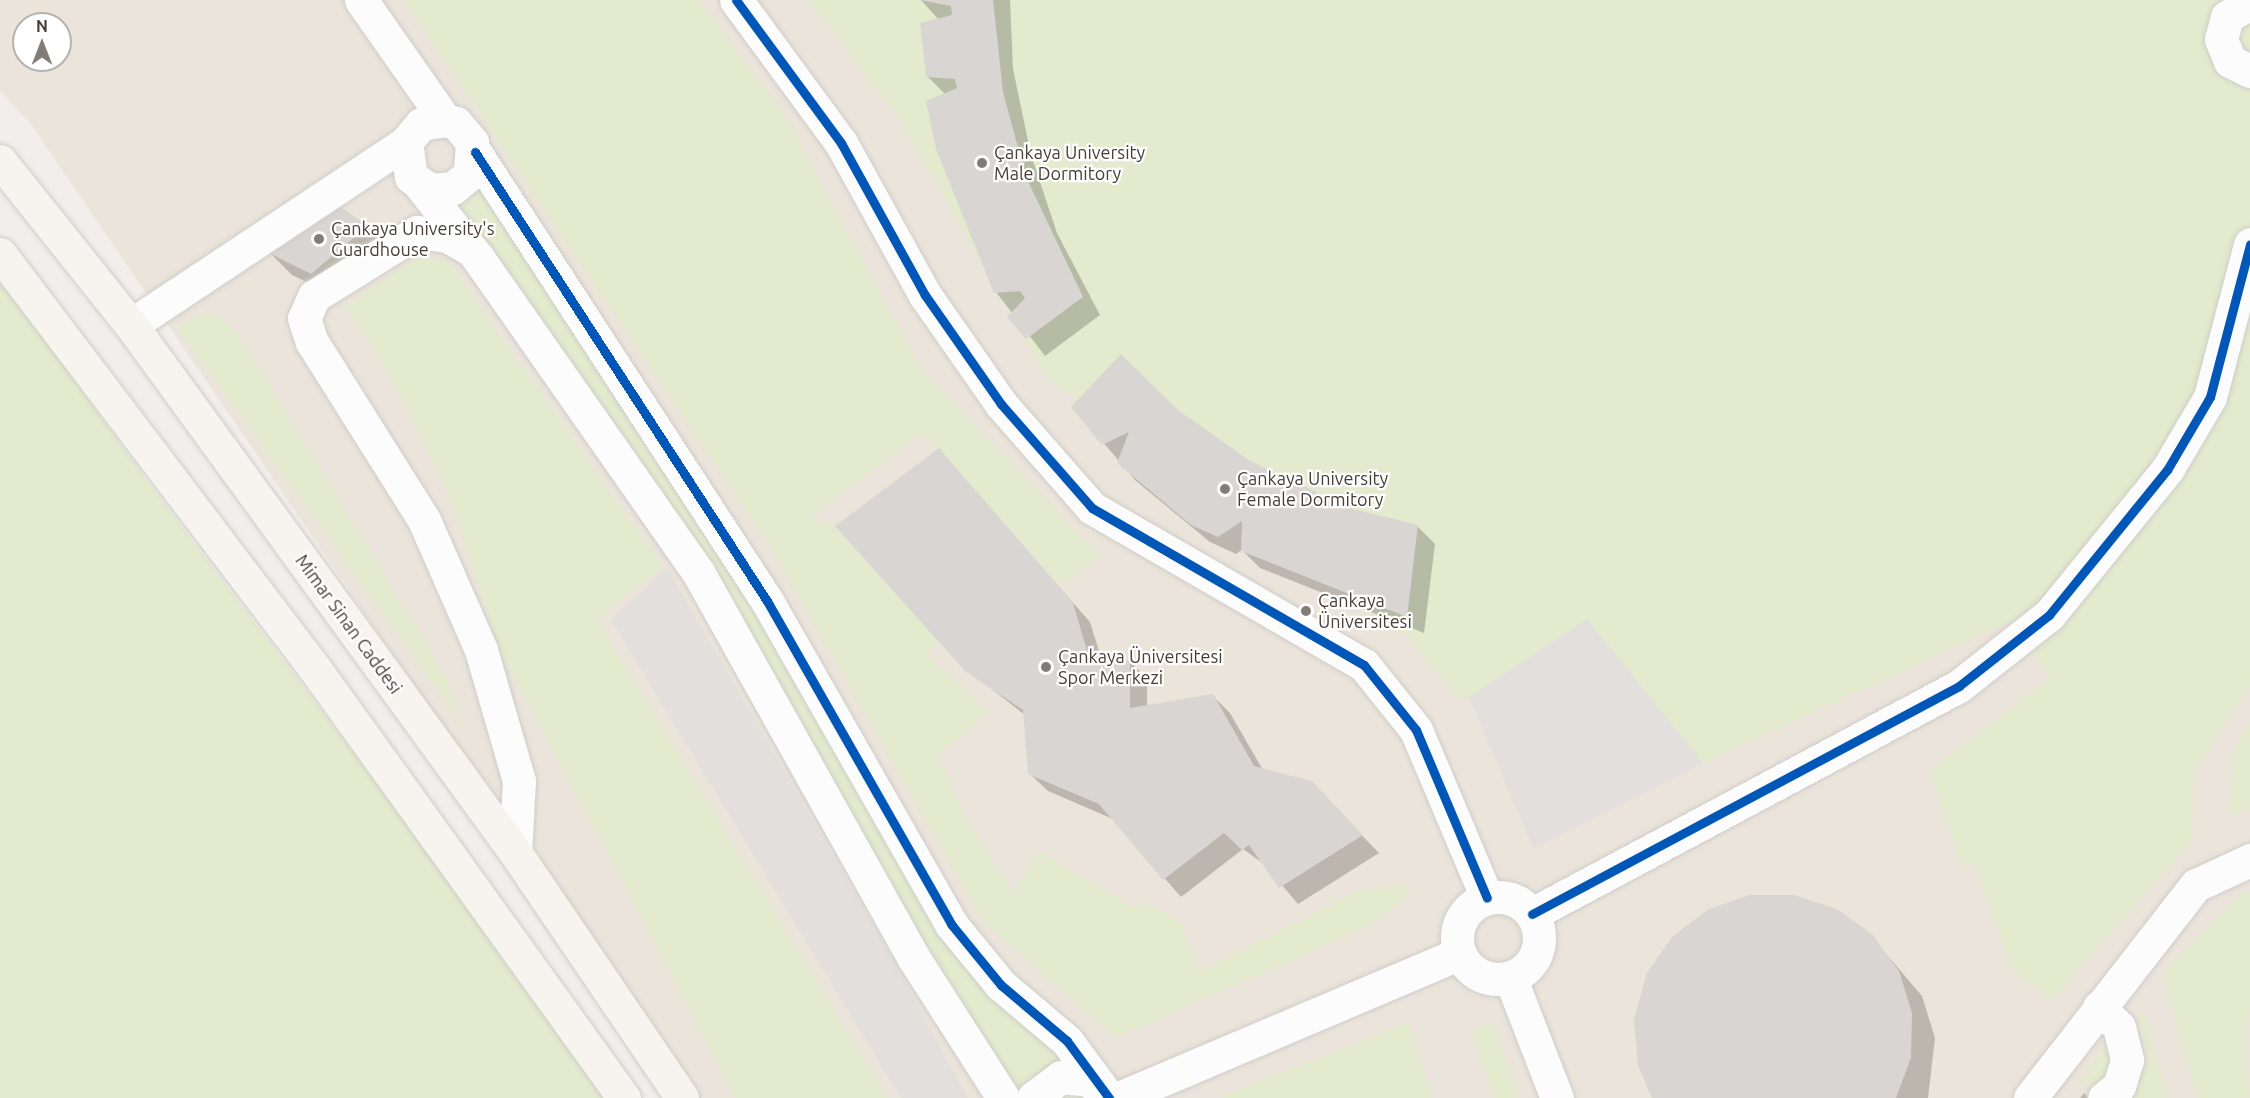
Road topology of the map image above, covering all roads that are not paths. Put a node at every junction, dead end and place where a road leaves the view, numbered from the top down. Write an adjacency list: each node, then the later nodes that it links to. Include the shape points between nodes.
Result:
1 (361, 0): 5 (street)
2 (736, 0): 18 (street, via 841,143 925,295 1000,404 1092,508 1364,665 1416,730)
3 (2250, 3): 4 (street, via 2227,17 2221,39 2230,61)
4 (2250, 72)
5 (445, 120): 6 (street, via 421,124); 7 (street, via 466,131)
6 (406, 142): 9 (street, via 405,166); 13 (street)
7 (475, 152): 9 (street, via 470,174 453,188); 14 (street)
8 (0, 161): 13 (main road, Mimar Sinan Caddesi)
9 (420, 185): 11 (street)
10 (2250, 244): 19 (street, via 2210,397 2167,470 2049,615 1959,686)
11 (468, 248): 15 (street); 16 (street, via 447,236 417,232 314,296 304,318 312,342 424,520 481,650 519,781)
12 (0, 254): 25 (main road, via 315,669)
13 (131, 325): 16 (main road, Mimar Sinan Caddesi)
14 (730, 546): 15 (street); 20 (street)
15 (688, 577): 22 (street)
16 (515, 852): 26 (main road, Mimar Sinan Caddesi)
17 (2250, 861): 24 (street, via 2196,885)
18 (1487, 898): 19 (street, via 1512,899); 21 (street, via 1474,903 1458,926)
19 (1532, 914): 23 (street, via 1537,952)
20 (951, 924): 22 (street); 29 (street, via 1001,986 1067,1041)
21 (1459, 954): 23 (street, via 1475,973); 30 (street)
22 (905, 962): 27 (street)
23 (1510, 977): 31 (street)
24 (2099, 1007): 32 (street); 33 (street, via 2119,1027 2127,1060 2119,1086)
25 (624, 1098)
26 (682, 1098)
27 (1003, 1098)
28 (1033, 1098): 29 (street, via 1048,1082 1075,1076)
29 (1109, 1098)
30 (1119, 1098)
31 (1557, 1098)
32 (2030, 1098)
33 (2104, 1098)

